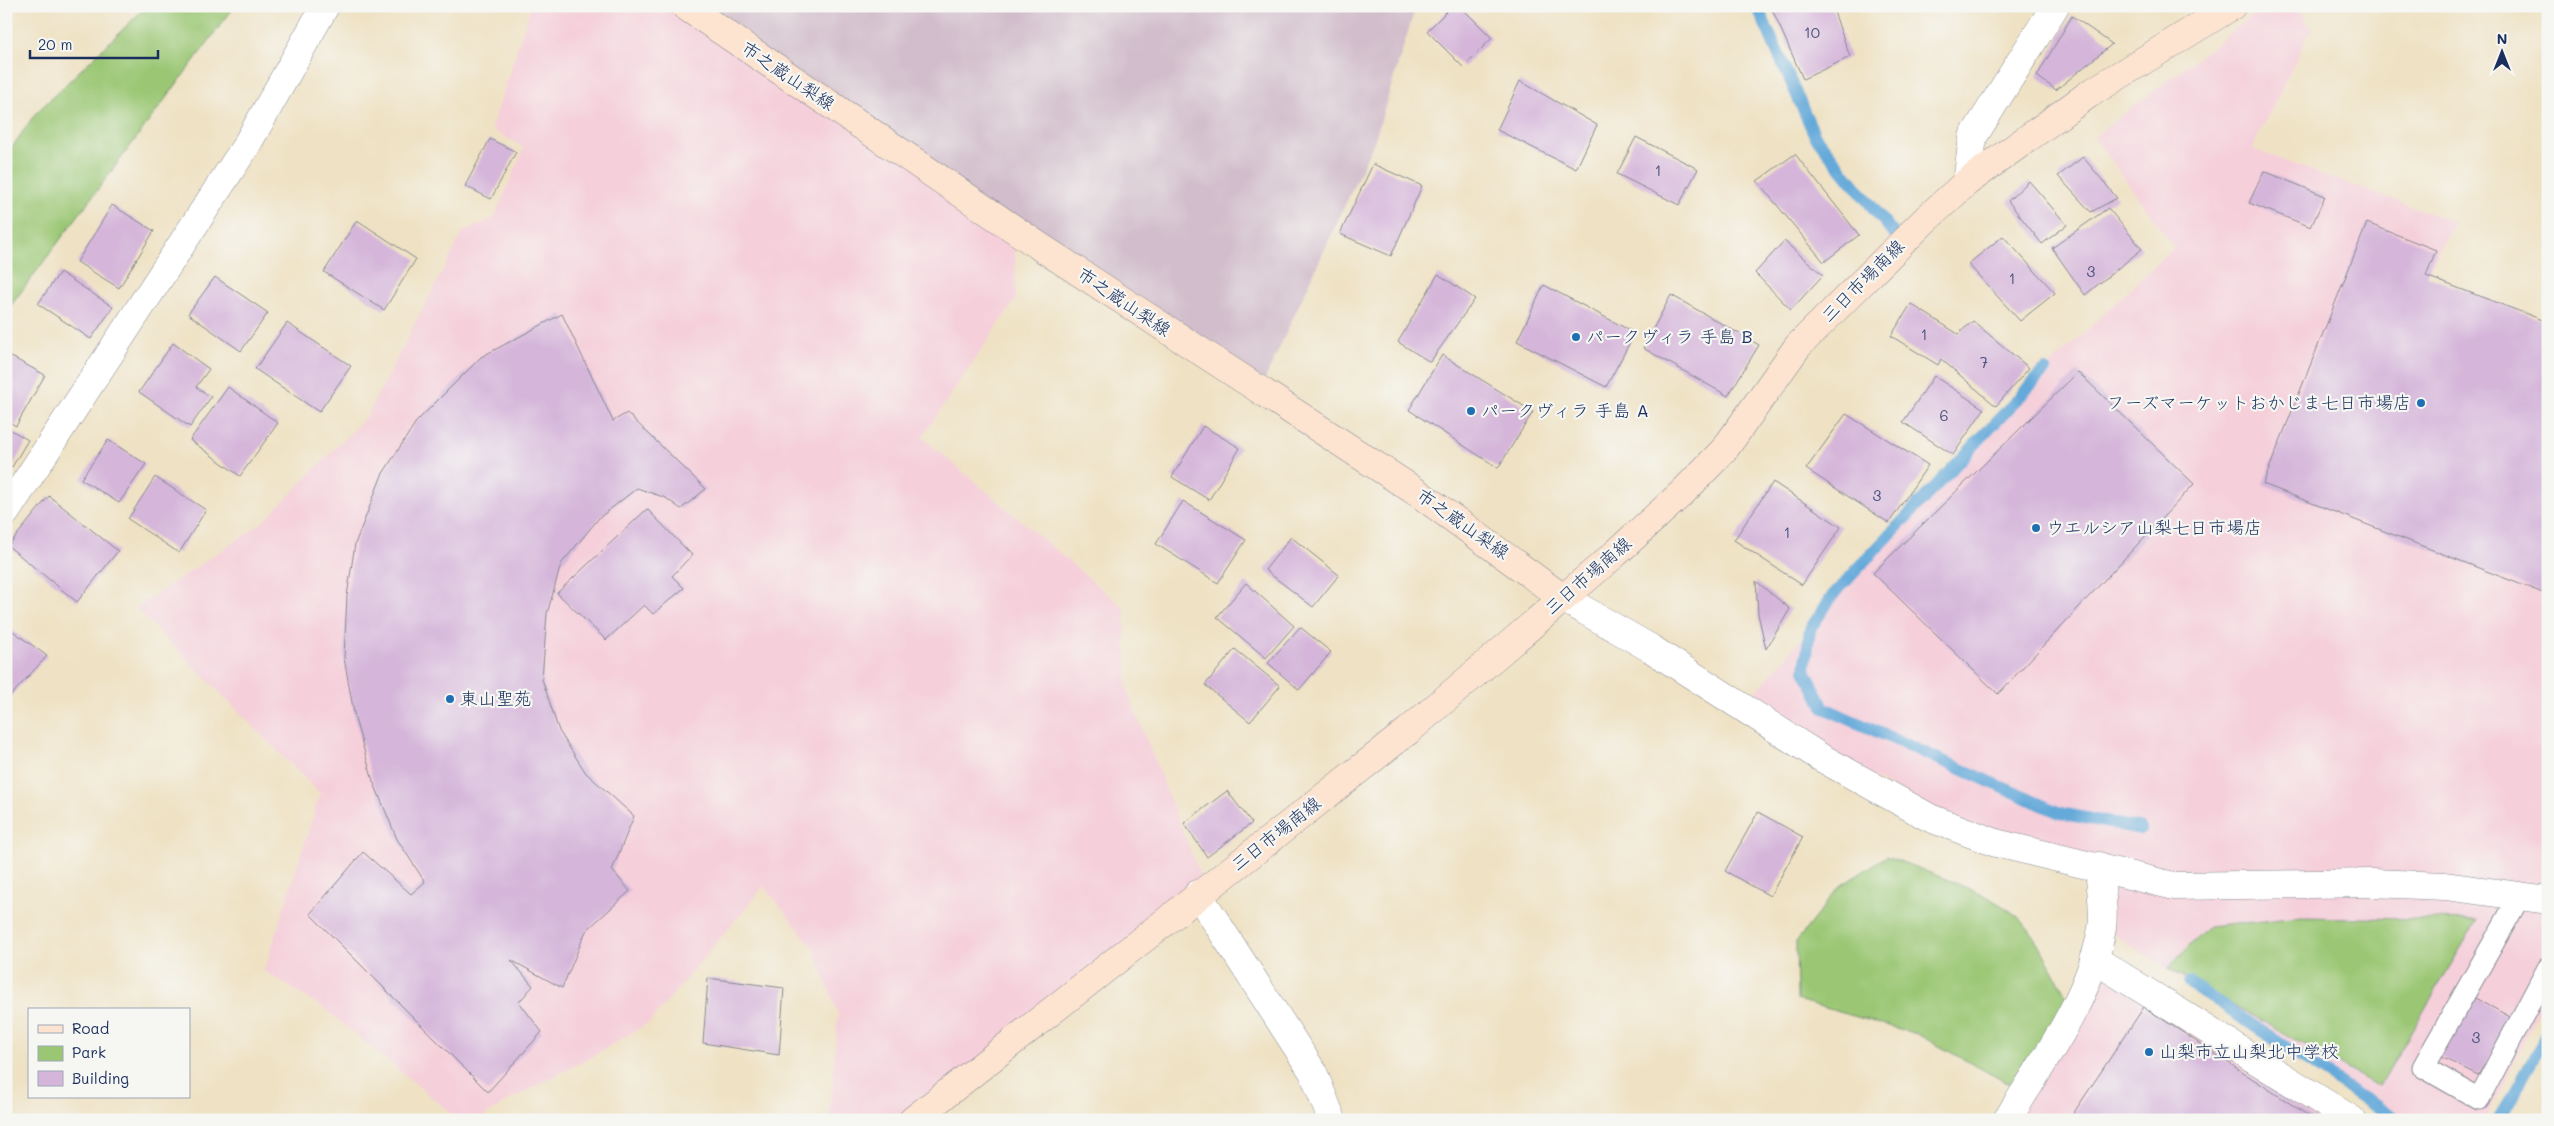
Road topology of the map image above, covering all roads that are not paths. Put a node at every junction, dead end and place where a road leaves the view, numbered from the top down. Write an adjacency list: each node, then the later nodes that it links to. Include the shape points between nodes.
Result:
1 (325, 6): 6 (street, via 246,146)
2 (685, 6): 7 (main road, 市之蔵山梨線, via 1040,246 1418,493)
3 (2055, 6): 5 (street, via 1972,137)
4 (2232, 6): 5 (main road, 三日市場南線, via 2089,94)
5 (1967, 182): 7 (main road, 三日市場南線, via 1798,346 1724,450 1683,492)
6 (6, 512)
7 (1563, 598): 8 (street, via 1650,648 1820,757 1930,818 1996,843); 9 (main road, 三日市場南線, via 1408,731)
8 (2099, 866): 10 (street, via 2174,886 2372,883 2445,886); 12 (street, via 2102,926)
9 (1198, 894): 14 (main road, 三日市場南線); 15 (street, via 1313,1072)
10 (2520, 896): 11 (street); 13 (lane, via 2423,1067 2479,1099)
11 (2548, 900)
12 (2094, 959): 16 (street, via 2074,1011); 17 (street)
13 (2548, 968)
14 (913, 1120)
15 (1332, 1120)
16 (2007, 1120)
17 (2352, 1120)

